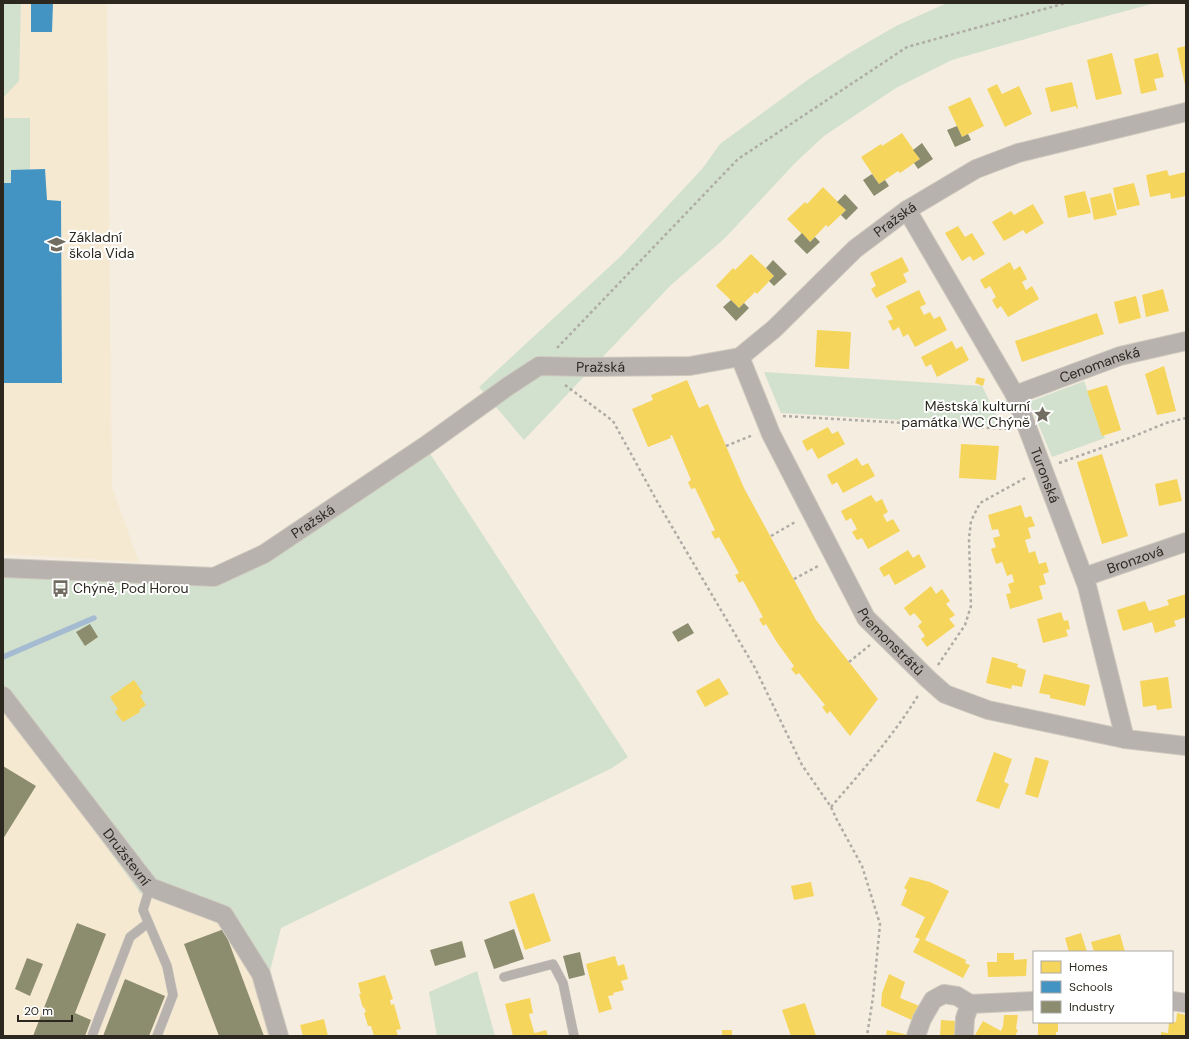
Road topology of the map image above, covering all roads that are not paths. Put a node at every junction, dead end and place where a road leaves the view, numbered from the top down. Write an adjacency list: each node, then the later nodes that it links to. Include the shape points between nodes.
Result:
1 (1186, 112): 2 (street, Pražská, via 1018,153 976,169)
2 (908, 210): 4 (street, Pražská, via 855,249 774,329); 5 (street, Turonská)
3 (1186, 340): 5 (street, Cenomanská, via 1120,356)
4 (740, 357): 7 (street, Pražská, via 690,366 540,366 264,554 214,577); 10 (street, Premonstrátů, via 765,422 866,618 882,634 946,694 988,710)
5 (1015, 395): 8 (street, Turonská)
6 (1186, 542): 8 (street, Bronzová)
7 (3, 568)
8 (1084, 577): 10 (street, Turonská)
9 (3, 696): 12 (street, Družstevní)
10 (1126, 739): 11 (street, Premonstrátů)
11 (1186, 746)
12 (150, 887): 13 (lane, via 143,910); 21 (street, Družstevní, via 224,915 261,974)
13 (148, 923): 19 (lane, via 130,937); 20 (lane, via 167,966 173,994)
14 (504, 977): 22 (lane, via 553,964 563,983)
15 (1033, 1001): 18 (street)
16 (1173, 1001): 17 (street)
17 (1186, 1003)
18 (970, 1004): 23 (street, via 957,996 944,994 933,1000); 24 (street, via 965,1018)
19 (92, 1036)
20 (157, 1036)
21 (279, 1036)
22 (574, 1036)
23 (916, 1036)
24 (964, 1036)

